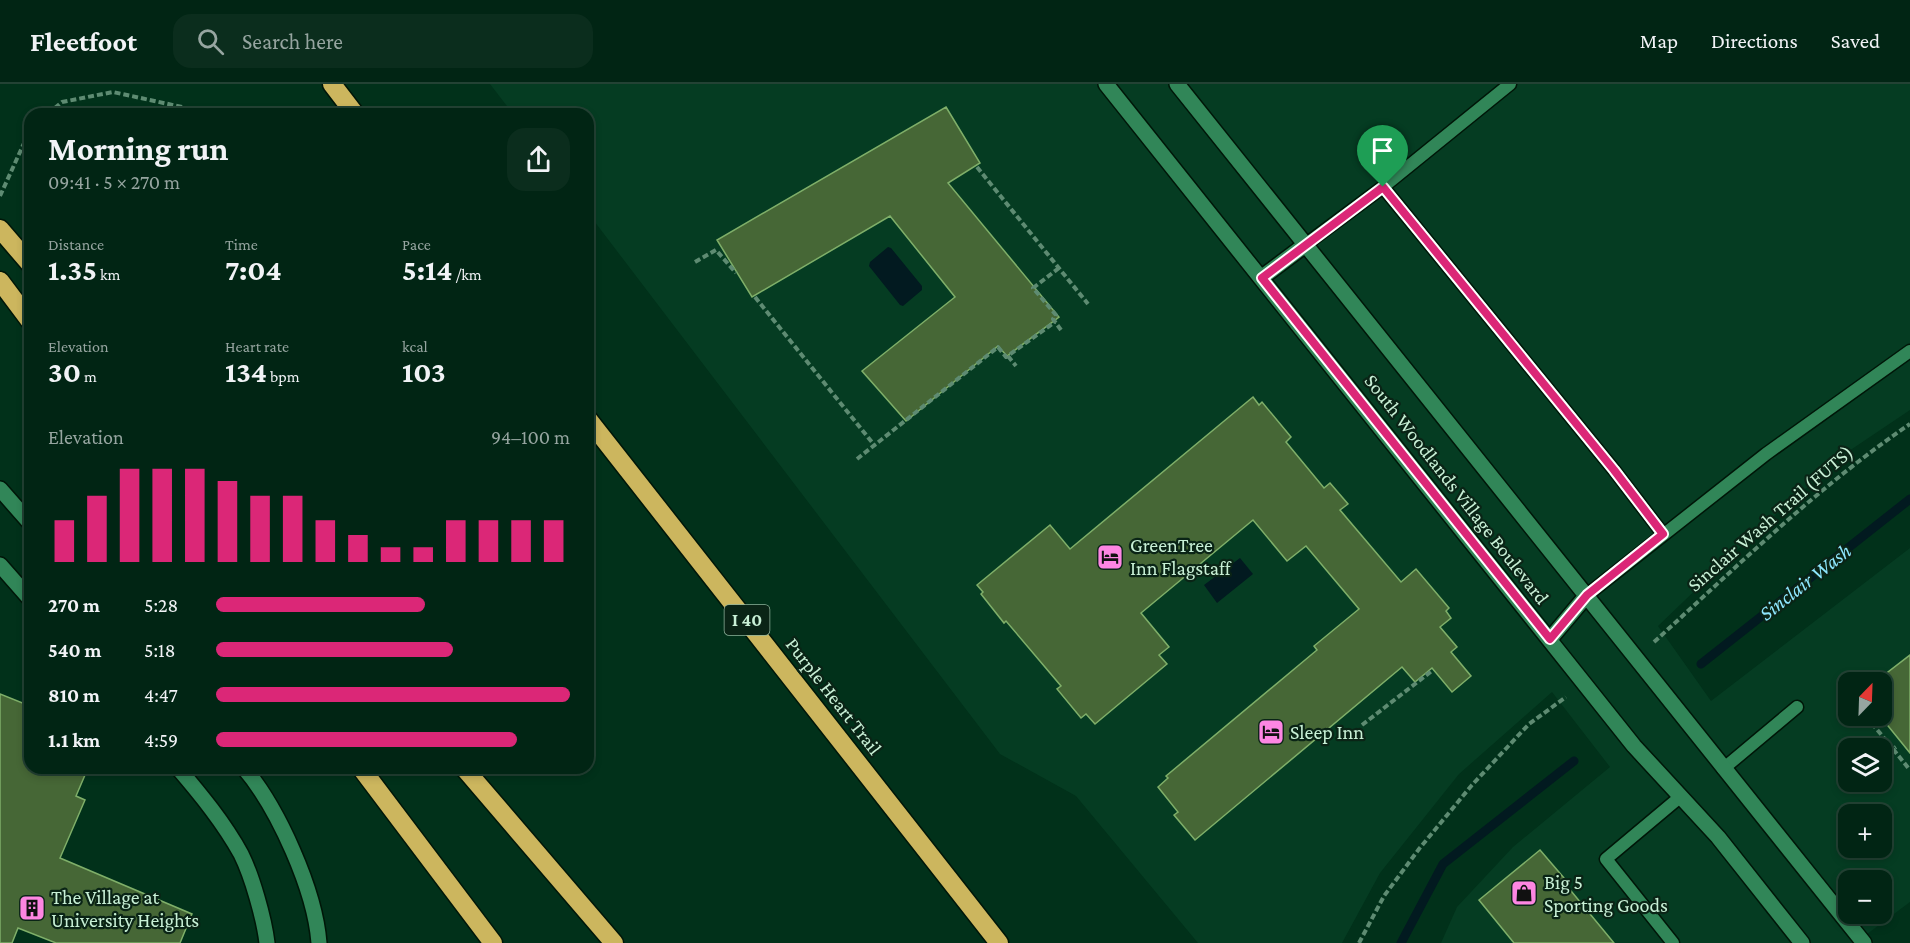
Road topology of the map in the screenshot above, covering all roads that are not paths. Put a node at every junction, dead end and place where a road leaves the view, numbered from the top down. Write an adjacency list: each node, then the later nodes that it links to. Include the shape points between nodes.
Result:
1 (332, 84): 5 (highway)
2 (1106, 84): 10 (street, South Woodlands Village Boulevard)
3 (1177, 84): 8 (street, South Woodlands Village Boulevard)
4 (1510, 84): 6 (lane)
5 (350, 108)
6 (1383, 187): 8 (lane); 17 (lane)
7 (0, 229): 9 (highway)
8 (1305, 245): 10 (street); 20 (street, South Woodlands Village Boulevard)
9 (24, 257)
10 (1262, 278): 21 (street, South Woodlands Village Boulevard)
11 (0, 281): 12 (highway)
12 (24, 313)
13 (1910, 351): 17 (lane)
14 (594, 427): 33 (highway, Purple Heart Trail / I 40)
15 (0, 489): 16 (street)
16 (24, 516)
17 (1663, 534): 20 (lane)
18 (0, 565): 19 (street)
19 (24, 592)
20 (1587, 595): 21 (street); 23 (street, South Woodlands Village Boulevard)
21 (1550, 639): 28 (street, South Woodlands Village Boulevard, via 1634,746)
22 (1797, 707): 23 (lane)
23 (1723, 769): 36 (street, South Woodlands Village Boulevard)
24 (183, 774): 29 (street, via 206,800 242,855 264,921)
25 (248, 774): 30 (street, via 275,814 294,855 309,893)
26 (366, 774): 31 (highway)
27 (469, 774): 32 (highway)
28 (1680, 797): 34 (lane, via 1606,859); 35 (street, South Woodlands Village Boulevard, via 1718,837)
29 (267, 943)
30 (319, 943)
31 (493, 943)
32 (614, 943)
33 (999, 943)
34 (1673, 943)
35 (1802, 943)
36 (1864, 943)

